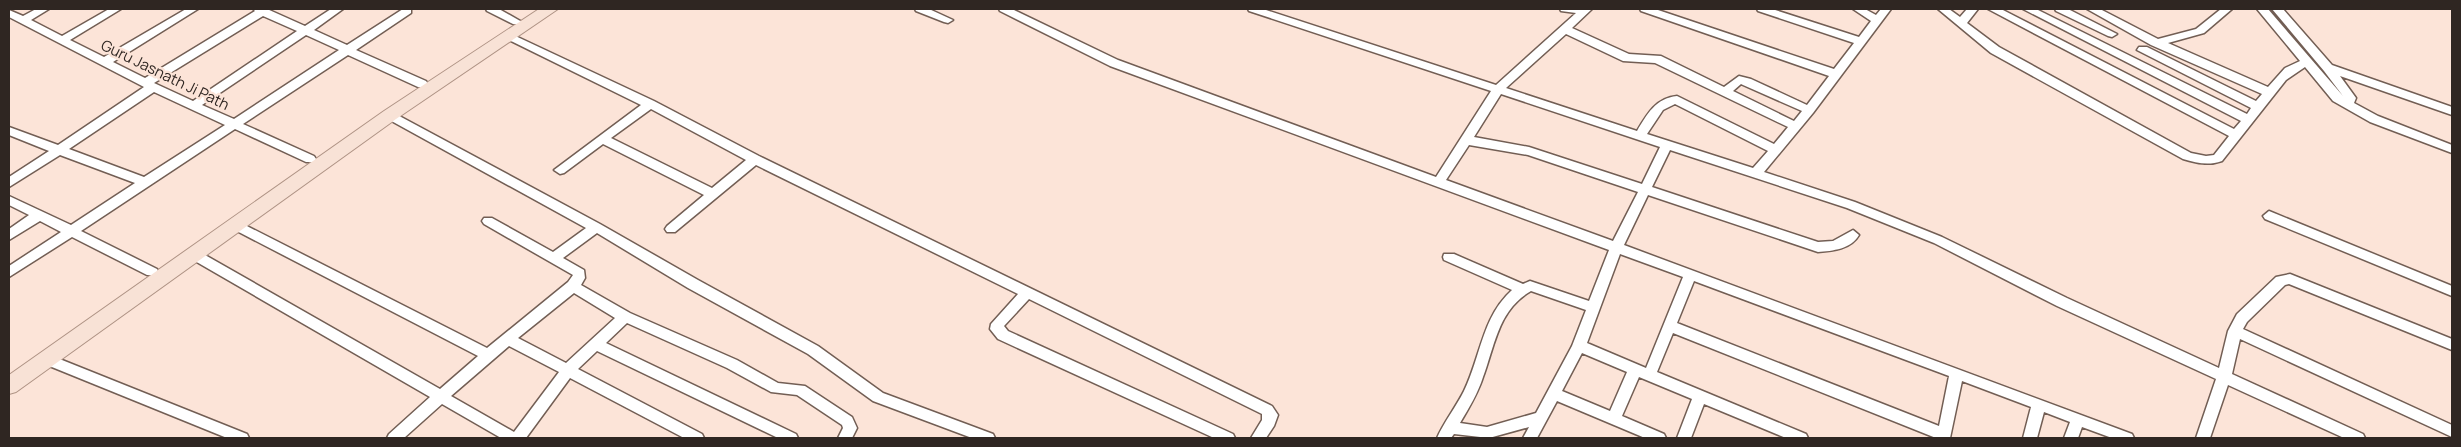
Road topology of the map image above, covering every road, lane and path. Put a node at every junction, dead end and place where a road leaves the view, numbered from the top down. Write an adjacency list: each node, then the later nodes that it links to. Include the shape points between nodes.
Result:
1 (44, 9): 29 (street)
2 (116, 9): 38 (street)
3 (193, 9): 45 (street)
4 (338, 9): 35 (street)
5 (491, 9): 34 (street)
6 (537, 9): 34 (main road)
7 (550, 9): 34 (main road)
8 (920, 9): 30 (street)
9 (1004, 9): 78 (street, via 1114,63)
10 (1565, 9): 25 (street)
11 (1645, 9): 48 (street)
12 (1762, 9): 39 (street)
13 (1858, 9): 31 (street)
14 (1886, 9): 31 (street)
15 (1943, 9): 32 (street)
16 (1973, 9): 32 (street)
17 (1992, 9): 65 (street)
18 (2028, 9): 41 (street)
19 (2060, 9): 37 (street)
20 (2228, 9): 40 (street, via 2200,31)
21 (2262, 9): 46 (street)
22 (2277, 9): 47 (street)
23 (261, 10): 35 (street); 50 (street)
24 (1260, 10): 51 (street)
25 (1586, 10): 36 (street)
26 (407, 11): 42 (street)
27 (2100, 11): 33 (street)
28 (9, 13): 29 (street, Guru Jasnath Ji Path)
29 (24, 20): 38 (street, Guru Jasnath Ji Path)
30 (948, 20)
31 (1877, 20): 39 (street)
32 (1961, 23): 65 (street, via 1995,50 2186,156 2211,161 2218,158)
33 (2122, 25): 37 (street); 40 (street)
34 (513, 29): 49 (main road); 54 (street); 60 (main road)
35 (306, 30): 42 (street); 56 (street)
36 (1566, 30): 51 (street); 52 (street, via 1627,58 1657,59)
37 (2112, 34): 41 (street)
38 (62, 40): 45 (street, Guru Jasnath Ji Path)
39 (1859, 41): 48 (street)
40 (2156, 42): 43 (street); 53 (street)
41 (2099, 45): 44 (street)
42 (350, 50): 49 (street); 62 (street)
43 (2143, 50): 44 (street); 57 (street)
44 (2129, 60): 61 (street)
45 (104, 62): 50 (street, Guru Jasnath Ji Path)
46 (2307, 62): 53 (street, via 2289,70); 55 (street, via 2337,98)
47 (2328, 68): 55 (street, via 2350,98); 59 (street)
48 (1836, 74): 58 (street)
49 (422, 84): 73 (main road)
50 (149, 85): 56 (street, Guru Jasnath Ji Path); 70 (street)
51 (1499, 88): 66 (street); 68 (street)
52 (1726, 92): 58 (street, via 1739,80); 63 (street)
53 (2270, 93): 57 (street)
54 (650, 104): 67 (street); 74 (street)
55 (2348, 104): 71 (street, via 2374,120)
56 (193, 106): 62 (street, Guru Jasnath Ji Path)
57 (2258, 107): 61 (street)
58 (1809, 110): 63 (street)
59 (2452, 111)
60 (390, 115): 86 (main road); 87 (street)
61 (2248, 120): 65 (street)
62 (232, 125): 73 (street, Guru Jasnath Ji Path); 77 (street)
63 (1795, 126): 72 (street)
64 (9, 131): 70 (street)
65 (2236, 135)
66 (1640, 136): 69 (street); 72 (street, via 1662,104 1677,100)
67 (603, 139): 75 (street); 81 (street)
68 (1466, 140): 78 (street); 80 (street, via 1529,151)
69 (1667, 145): 76 (street); 80 (street)
70 (60, 149): 77 (street); 79 (street)
71 (2452, 149)
72 (1775, 150): 76 (street)
73 (310, 159): 97 (main road)
74 (755, 159): 81 (street); 102 (street)
75 (560, 170)
76 (1755, 174): 118 (street, via 1851,205 1938,240)
77 (144, 182): 89 (street)
78 (1438, 182): 92 (street)
79 (9, 183)
80 (1645, 190): 91 (street, via 1818,247 1835,246); 92 (street)
81 (712, 194): 88 (street)
82 (9, 200): 83 (street)
83 (39, 215): 89 (street); 90 (street)
84 (2269, 216): 101 (street)
85 (488, 221): 95 (street)
86 (234, 224): 93 (main road); 111 (street)
87 (596, 228): 95 (street); 137 (street, via 824,357 878,397)
88 (671, 229)
89 (71, 231): 96 (street); 97 (street)
90 (9, 235)
91 (1853, 235)
92 (1616, 248): 98 (street); 103 (street)
93 (193, 254): 112 (main road); 121 (street)
94 (1449, 257): 100 (street)
95 (553, 259): 99 (street, via 579,274)
96 (9, 272)
97 (152, 272): 116 (main road)
98 (1690, 275): 105 (street); 115 (street)
99 (573, 286): 104 (street); 107 (street)
100 (1523, 289): 103 (street, via 1530,286); 128 (street, via 1497,315 1472,390)
101 (2452, 290)
102 (1027, 294): 138 (street, via 998,324 997,329 1003,335); 139 (street, via 1267,410 1271,415 1269,422)
103 (1592, 307): 110 (street)
104 (625, 317): 108 (street); 136 (street, via 732,364 776,388 800,390 846,421 850,428)
105 (1670, 326): 117 (street); 129 (street)
106 (2235, 331): 109 (street, via 2242,318 2281,280 2290,279); 118 (street); 127 (street)
107 (508, 339): 111 (street); 113 (street)
108 (595, 344): 113 (street); 135 (street)
109 (2452, 345)
110 (1579, 346): 114 (street); 120 (street)
111 (488, 355): 121 (street)
112 (47, 359): 119 (main road); 130 (street)
113 (568, 370): 133 (street); 134 (street)
114 (1635, 370): 117 (street); 125 (street)
115 (1957, 373): 123 (street); 129 (street)
116 (9, 374)
117 (1649, 376): 122 (street)
118 (2224, 377): 147 (street); 148 (street)
119 (9, 386)
120 (1555, 394): 124 (street); 125 (street)
121 (440, 397): 131 (street); 132 (street)
122 (1700, 397): 142 (street); 143 (street)
123 (2039, 405): 126 (street); 144 (street)
124 (1542, 417): 128 (street, via 1486,433); 140 (street)
125 (1614, 419): 141 (street)
126 (2078, 420): 145 (street); 146 (street)
127 (2452, 430)
128 (1447, 432)
129 (1943, 436)
130 (242, 438)
131 (394, 438)
132 (512, 438)
133 (518, 438)
134 (697, 438)
135 (791, 438)
136 (846, 438)
137 (988, 438)
138 (1228, 438)
139 (1258, 438)
140 (1530, 438)
141 (1659, 438)
142 (1684, 438)
143 (1802, 438)
144 (2030, 438)
145 (2071, 438)
146 (2127, 438)
147 (2203, 438)
148 (2358, 438)

